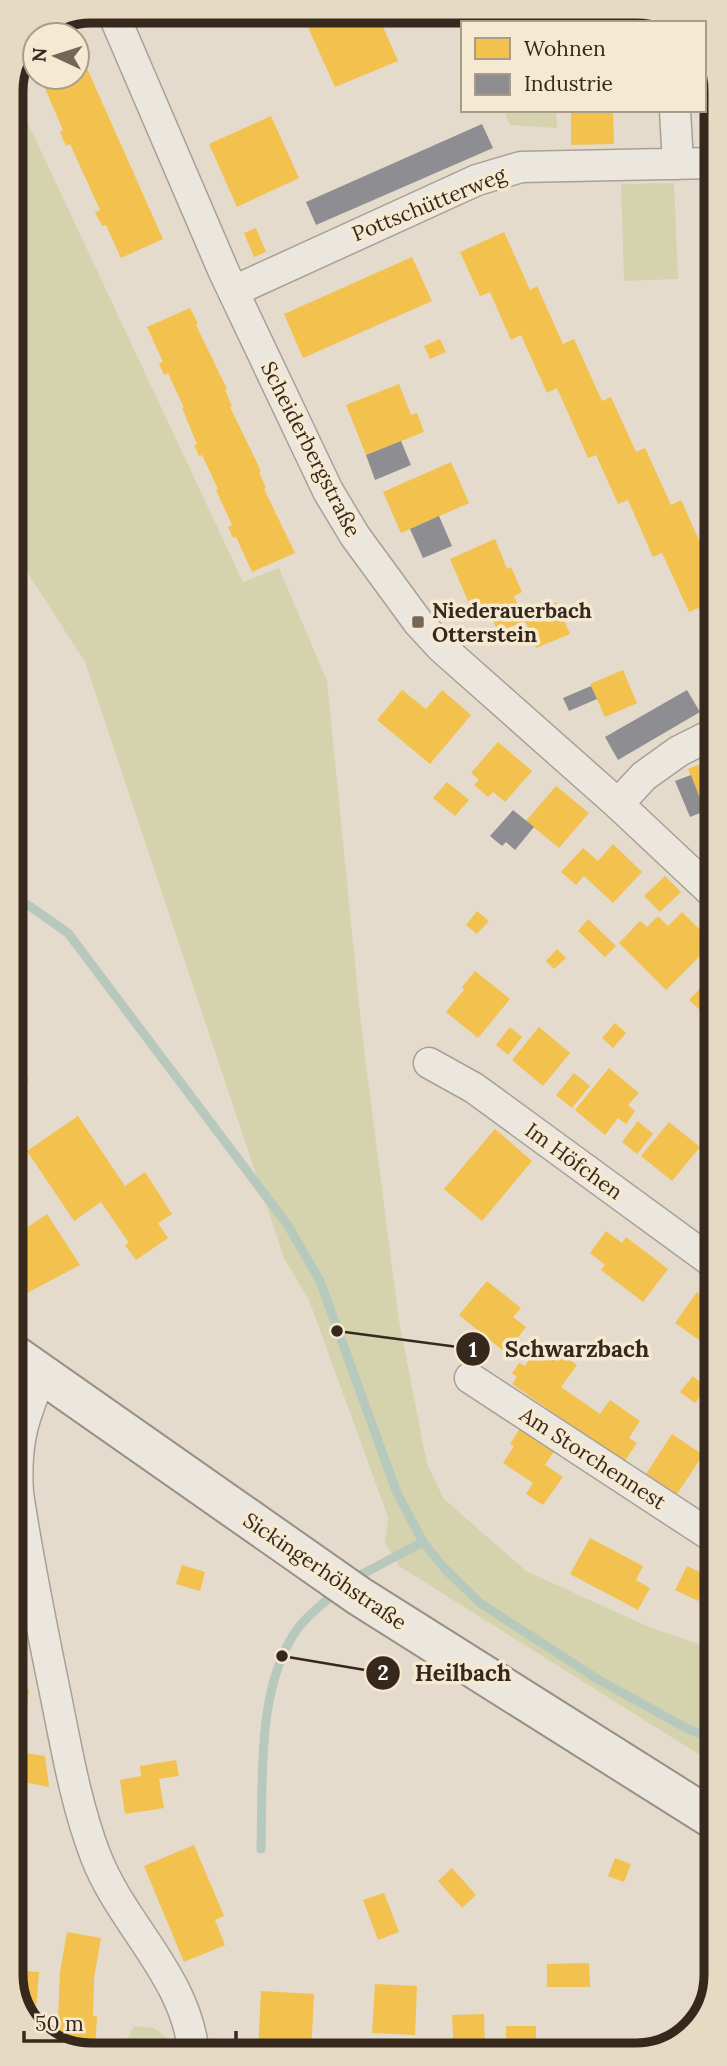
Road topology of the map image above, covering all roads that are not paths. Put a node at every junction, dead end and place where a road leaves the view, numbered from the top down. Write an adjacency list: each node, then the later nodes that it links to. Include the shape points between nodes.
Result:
1 (118, 23): 5 (street, Scheiderbergstraße)
2 (676, 112): 4 (street)
3 (704, 163): 4 (street, Pottschütterweg)
4 (678, 164): 5 (street, Pottschütterweg, via 520,167 488,176)
5 (234, 291): 7 (street, Scheiderbergstraße, via 328,491 418,622)
6 (704, 738): 7 (street, via 644,776)
7 (618, 804): 8 (street, Scheiderbergstraße)
8 (704, 885)
9 (429, 1063): 10 (street, Im Höfchen, via 474,1088)
10 (704, 1256)
11 (27, 1364): 13 (street); 16 (main road, Sickingerhöhstraße, via 359,1596)
12 (470, 1378): 15 (street, Am Storchennest)
13 (23, 1423)
14 (23, 1519): 17 (street, via 83,1822 113,1892 169,1979 187,2016)
15 (704, 1531)
16 (704, 1813)
17 (192, 2043)

